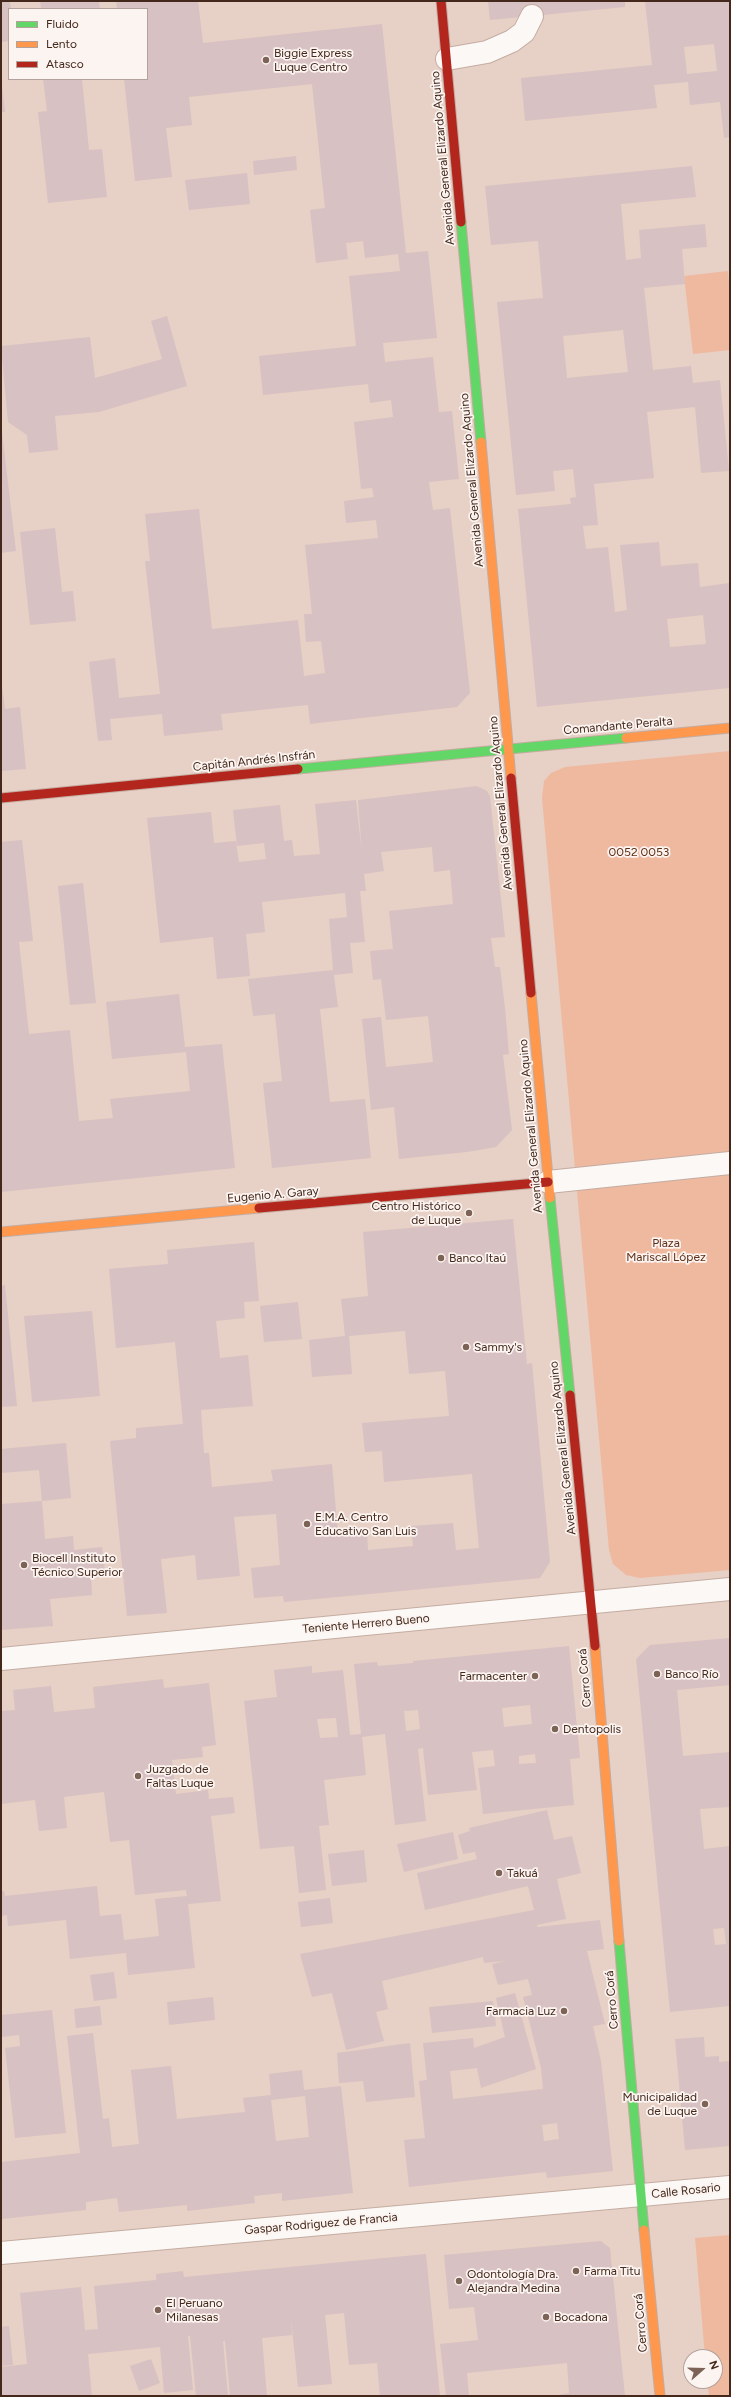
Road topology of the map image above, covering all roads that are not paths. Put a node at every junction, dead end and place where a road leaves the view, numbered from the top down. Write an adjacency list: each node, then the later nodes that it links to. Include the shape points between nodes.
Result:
1 (441, 1): 3 (main road, Avenida General Elizardo Aquino)
2 (532, 16): 3 (street, via 524,32 512,41 487,52)
3 (447, 59): 5 (main road, Avenida General Elizardo Aquino)
4 (730, 728): 5 (main road, Comandante Peralta)
5 (508, 748): 6 (main road, Capitán Andrés Insfrán); 8 (main road, Avenida General Elizardo Aquino)
6 (1, 798)
7 (730, 1163): 8 (street)
8 (548, 1182): 9 (main road, Eugenio A. Garay); 11 (main road, Avenida General Elizardo Aquino)
9 (1, 1232)
10 (730, 1589): 11 (street, Teniente Herrero Bueno)
11 (591, 1602): 12 (street, Teniente Herrero Bueno); 14 (main road, Cerro Corá)
12 (1, 1659)
13 (730, 2187): 14 (street, Calle Rosario)
14 (641, 2196): 15 (street, Gaspar Rodriguez de Francia); 16 (main road, Cerro Corá)
15 (1, 2253)
16 (660, 2396)

